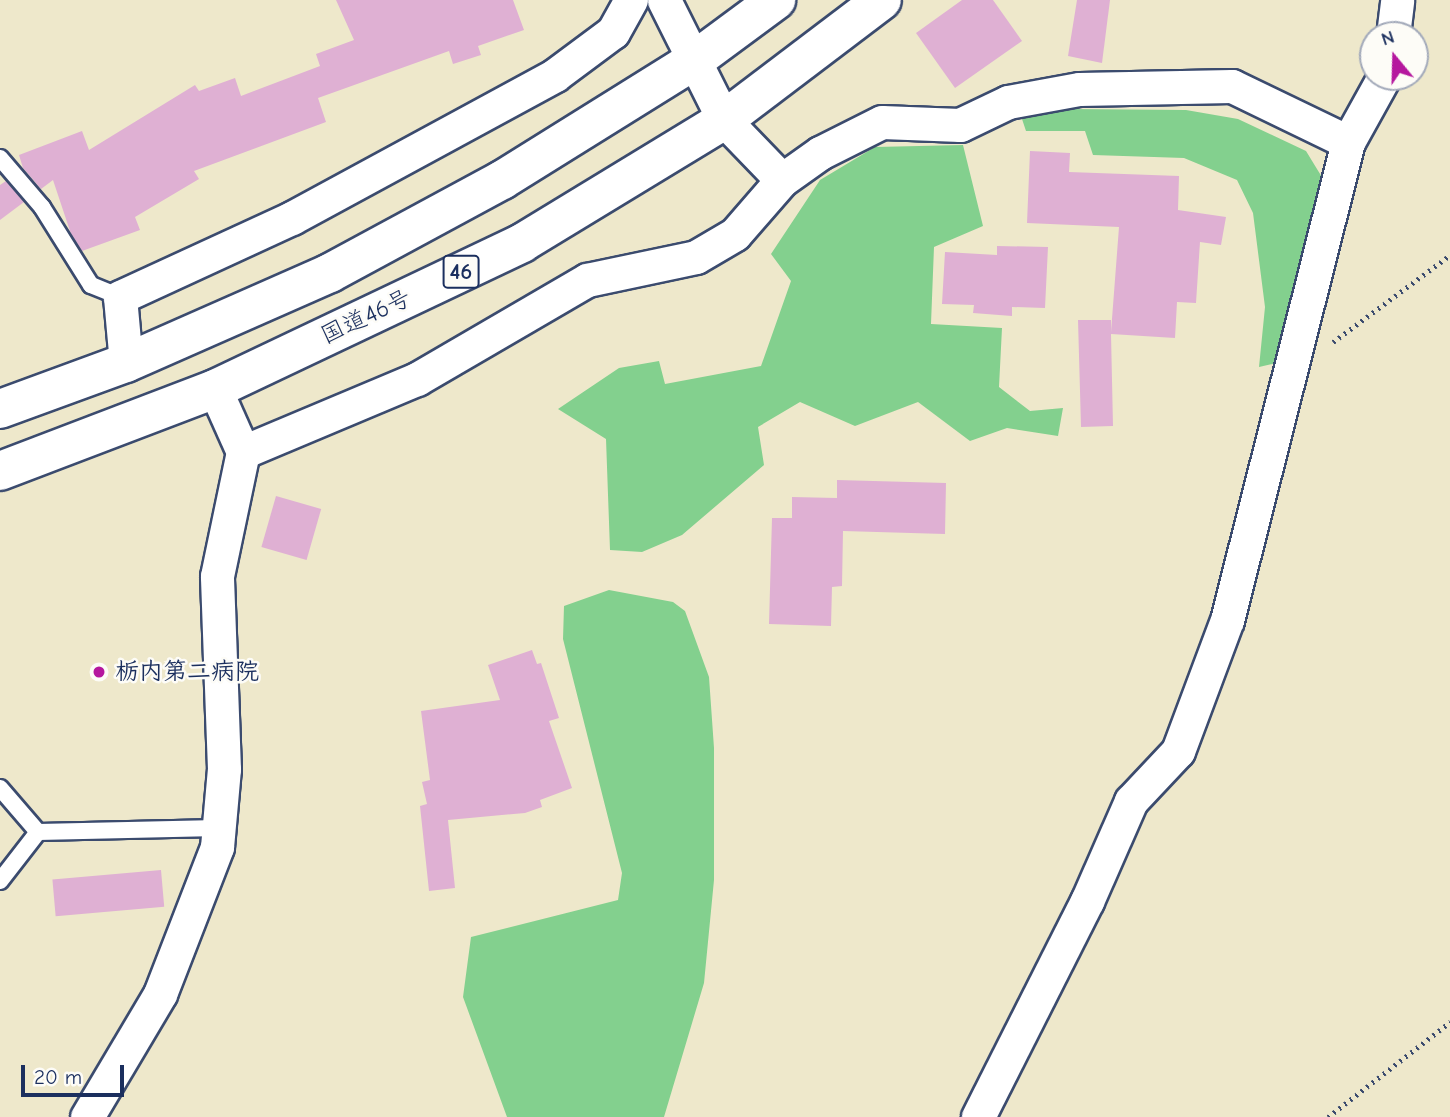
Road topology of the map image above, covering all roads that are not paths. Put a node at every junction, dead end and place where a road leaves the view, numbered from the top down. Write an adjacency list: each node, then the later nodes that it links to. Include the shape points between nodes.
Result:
1 (631, 0): 13 (street, via 613,32 555,75 292,218)
2 (664, 0): 7 (street)
3 (776, 0): 7 (highway, 46)
4 (882, 0): 9 (highway, 国道46号 / 46)
5 (1397, 0): 6 (street)
6 (1395, 21)
7 (695, 60): 9 (street); 14 (highway, 46, via 502,180 342,266)
8 (1376, 91): 10 (street)
9 (724, 120): 12 (street); 15 (highway, 国道46号 / 46, via 522,243)
10 (1348, 142): 12 (street, via 1232,86 1079,89 1008,102 960,125 882,122 820,153); 24 (street, via 1227,620 1178,751 1131,801 1087,901)
11 (0, 158): 13 (lane, via 42,207 91,285)
12 (782, 180): 17 (street, via 734,234 696,257 587,280 417,379)
13 (120, 297): 14 (street)
14 (126, 363): 16 (highway, 46)
15 (215, 389): 17 (street); 18 (highway, 国道46号 / 46)
16 (0, 409)
17 (243, 452): 20 (street, via 216,576 224,769)
18 (0, 471)
19 (0, 788): 21 (lane)
20 (218, 828): 21 (lane); 23 (street, via 217,847 160,994)
21 (38, 832): 22 (lane)
22 (0, 881)
23 (87, 1117)
24 (978, 1117)

